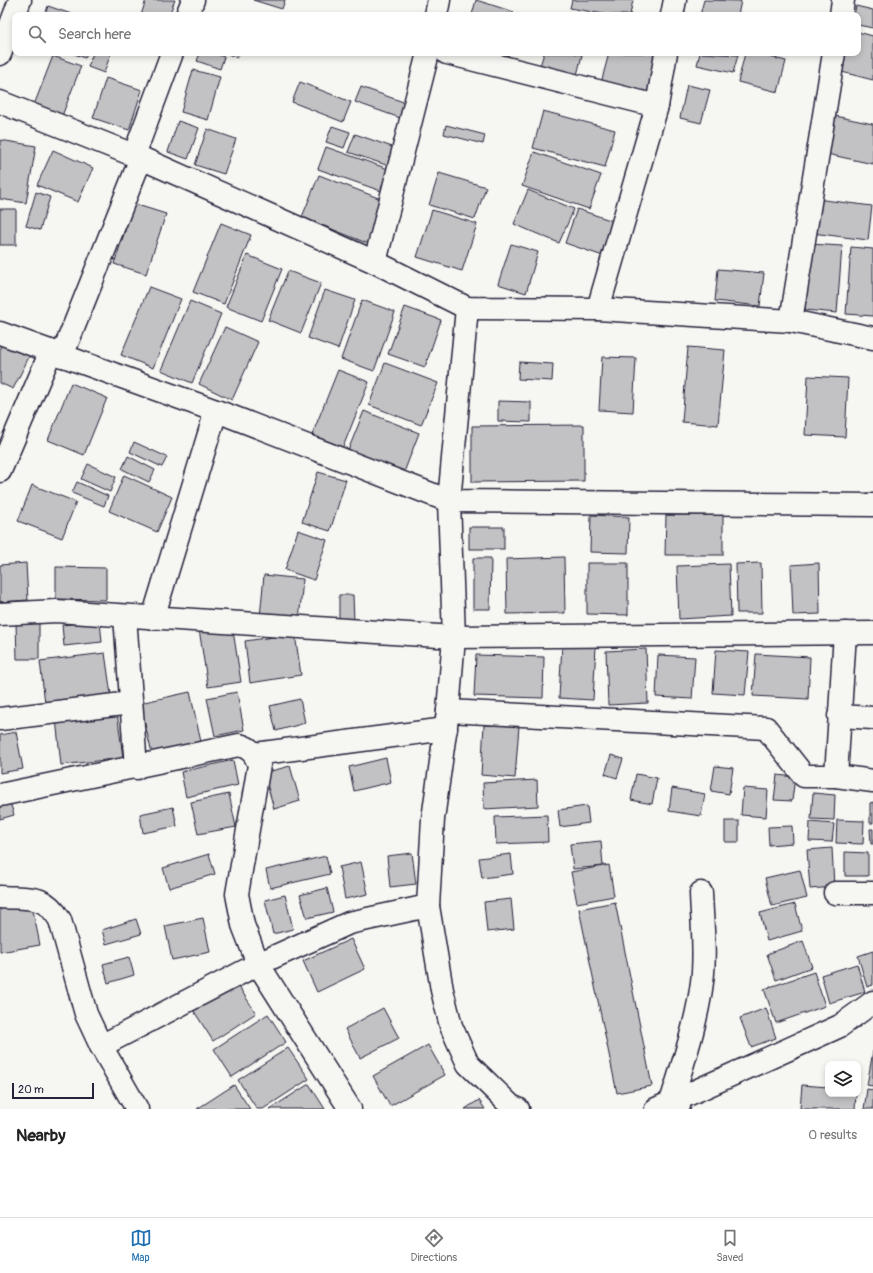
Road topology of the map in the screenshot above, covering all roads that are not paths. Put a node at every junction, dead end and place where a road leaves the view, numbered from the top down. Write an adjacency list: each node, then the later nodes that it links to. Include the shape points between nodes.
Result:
1 (20, 0): 6 (street)
2 (193, 0): 7 (street)
3 (439, 0): 8 (street)
4 (675, 0): 9 (street)
5 (843, 0): 10 (street)
6 (16, 12)
7 (188, 12)
8 (437, 12)
9 (673, 12)
10 (841, 12)
11 (12, 22): 12 (street)
12 (0, 54)
13 (171, 56): 20 (street)
14 (427, 56): 21 (street)
15 (459, 56): 19 (street)
16 (665, 56): 19 (street)
17 (834, 56): 24 (street)
18 (0, 102): 20 (street)
19 (657, 106): 23 (street)
20 (137, 156): 21 (street); 27 (street)
21 (375, 262): 22 (street)
22 (467, 308): 23 (street); 30 (street)
23 (598, 309): 24 (street)
24 (791, 321): 26 (street)
25 (0, 333): 27 (street)
26 (873, 338)
27 (56, 353): 28 (street); 29 (street)
28 (216, 411): 30 (street); 34 (street)
29 (0, 471)
30 (449, 501): 31 (street); 37 (street)
31 (873, 504)
32 (0, 614): 33 (street, via 56,611)
33 (125, 616): 34 (street); 38 (street)
34 (152, 618): 37 (street)
35 (845, 633): 36 (street); 37 (street); 39 (street)
36 (873, 633)
37 (454, 637): 42 (street)
38 (131, 704): 41 (street); 44 (street)
39 (839, 716): 40 (street); 45 (street)
40 (873, 718)
41 (0, 719)
42 (447, 720): 43 (street); 45 (street, via 766,728 804,776); 52 (street, via 433,819)
43 (255, 754): 44 (street, via 239,745); 53 (street, via 259,765 237,894 243,925)
44 (136, 768): 47 (street)
45 (836, 776): 46 (street)
46 (873, 780)
47 (0, 795)
48 (835, 893): 49 (street)
49 (873, 893)
50 (701, 894): 56 (street, via 702,981 692,1031)
51 (0, 897): 55 (street, via 40,899 53,908 62,927 86,1014)
52 (428, 906): 53 (street, via 349,923); 59 (street, via 442,990 451,1026 468,1064 511,1106)
53 (258, 964): 55 (street); 58 (street)
54 (873, 1002): 56 (street, via 840,1026)
55 (101, 1046): 57 (street)
56 (671, 1107)
57 (137, 1109)
58 (350, 1109)
59 (518, 1109)

